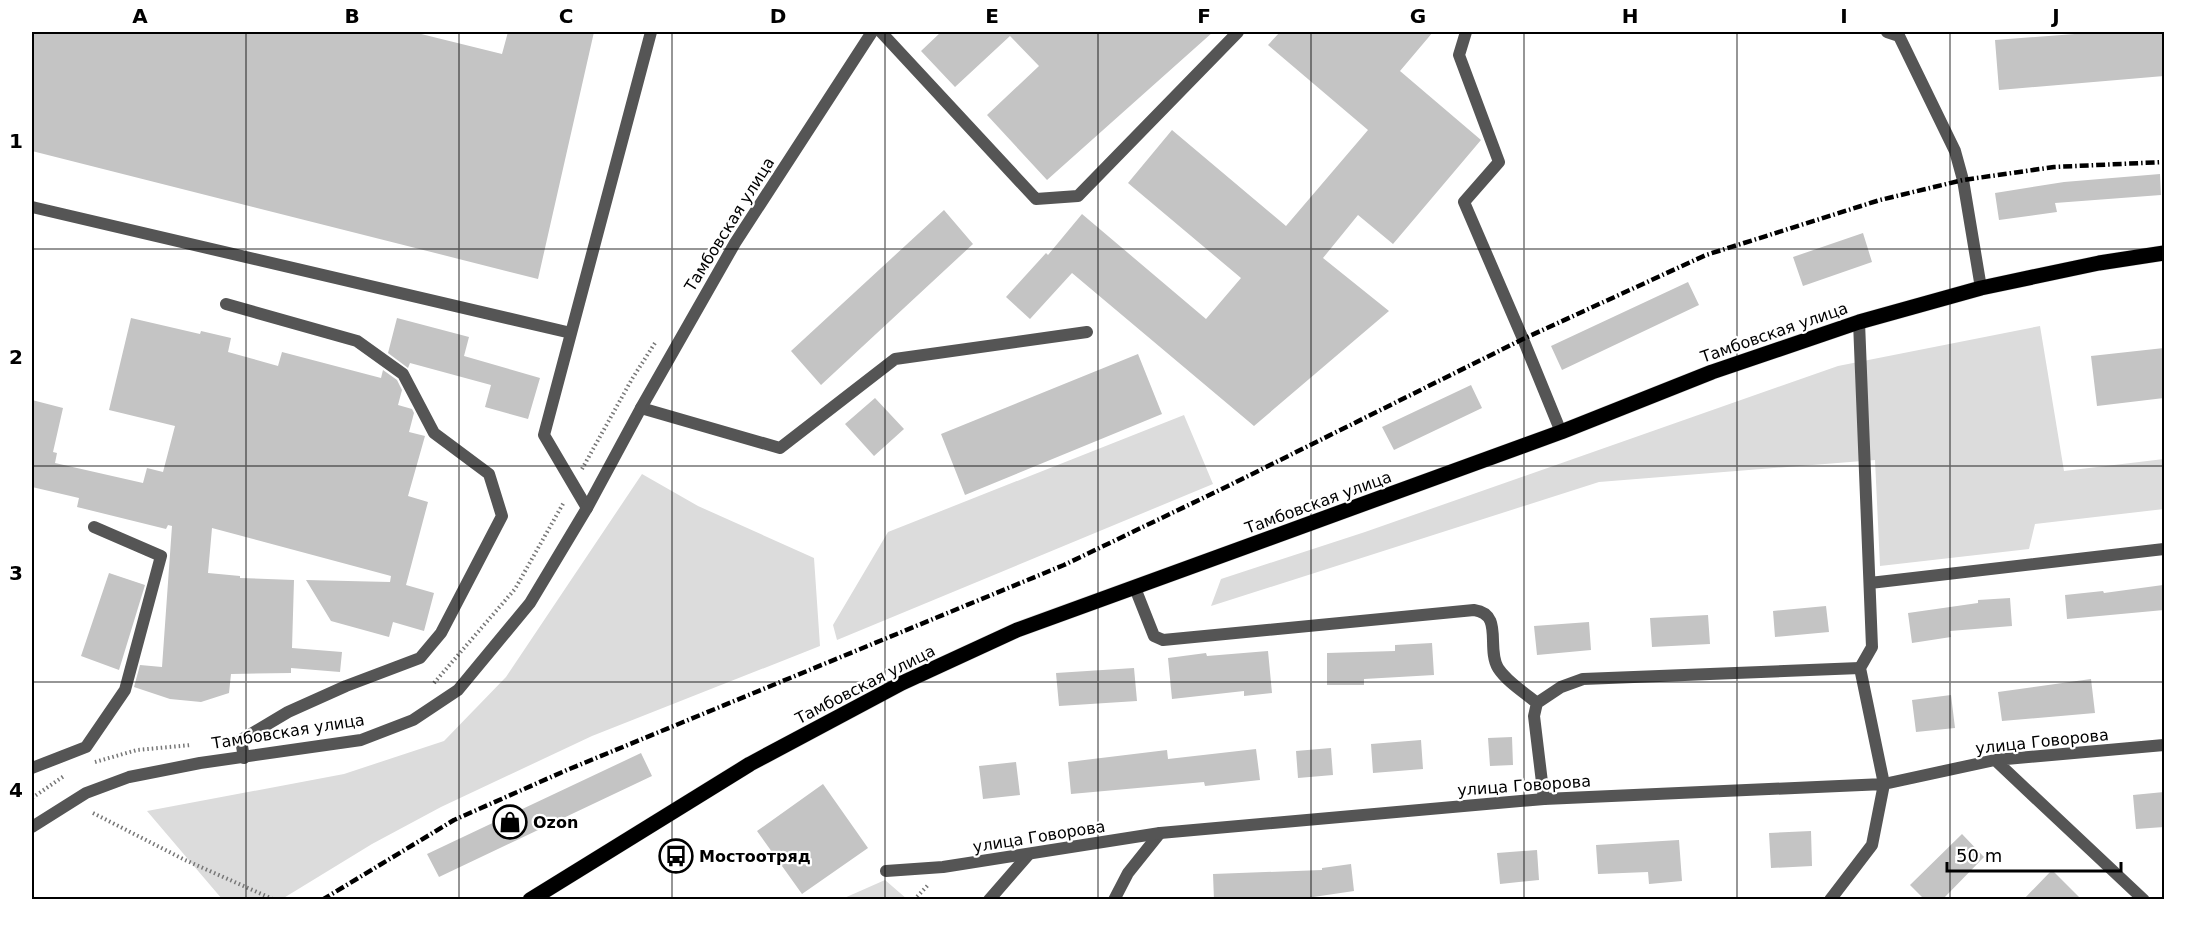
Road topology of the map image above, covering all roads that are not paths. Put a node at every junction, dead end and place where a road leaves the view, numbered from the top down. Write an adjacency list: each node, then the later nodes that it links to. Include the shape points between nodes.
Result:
1 (651, 32): 13 (street)
2 (872, 32): 14 (street, Тамбовская улица, via 735,243)
3 (881, 32): 4 (street, via 1036,199 1078,196)
4 (1238, 32)
5 (1466, 32): 15 (street, via 1459,56 1499,162 1464,202)
6 (1887, 32): 9 (street, via 1899,36 1955,151)
7 (32, 207): 13 (street)
8 (2164, 253): 9 (main road, Тамбовская улица)
9 (1981, 288): 11 (main road, Тамбовская улица)
10 (226, 304): 24 (street, via 357,341 403,374 434,433 489,474 502,516 441,633 420,658 288,712 241,740)
11 (1858, 322): 15 (main road, Тамбовская улица, via 1712,372); 19 (street)
12 (1087, 332): 14 (street, via 895,359 780,448)
13 (571, 333): 16 (street, via 544,435)
14 (641, 408): 16 (street, Тамбовская улица)
15 (1561, 432): 20 (main road, Тамбовская улица)
16 (587, 508): 24 (street, Тамбовская улица, via 530,603 458,690 413,720 361,740)
17 (94, 527): 26 (street, via 161,556 125,690 86,747)
18 (2164, 549): 19 (street)
19 (1870, 583): 21 (street, via 1872,647)
20 (1135, 588): 22 (street, via 1154,636 1162,640 1483,611 1490,618 1498,669); 33 (main road, Тамбовская улица, via 1017,630 902,683 750,764)
21 (1860, 668): 22 (street, via 1583,679); 27 (street)
22 (1536, 703): 28 (street, via 1534,716)
23 (2164, 745): 25 (street, улица Говорова)
24 (244, 758): 29 (street, Тамбовская улица, via 129,777 86,793)
25 (1995, 760): 27 (street, улица Говорова); 37 (street)
26 (32, 768)
27 (1884, 784): 28 (street, улица Говорова); 36 (street, via 1872,845)
28 (1544, 799): 30 (street, улица Говорова)
29 (32, 827)
30 (1160, 833): 31 (street, улица Говорова); 35 (street, via 1128,873)
31 (1029, 854): 32 (street, улица Говорова); 34 (street)
32 (886, 871)
33 (530, 900)
34 (989, 900)
35 (1114, 900)
36 (1830, 900)
37 (2144, 900)

